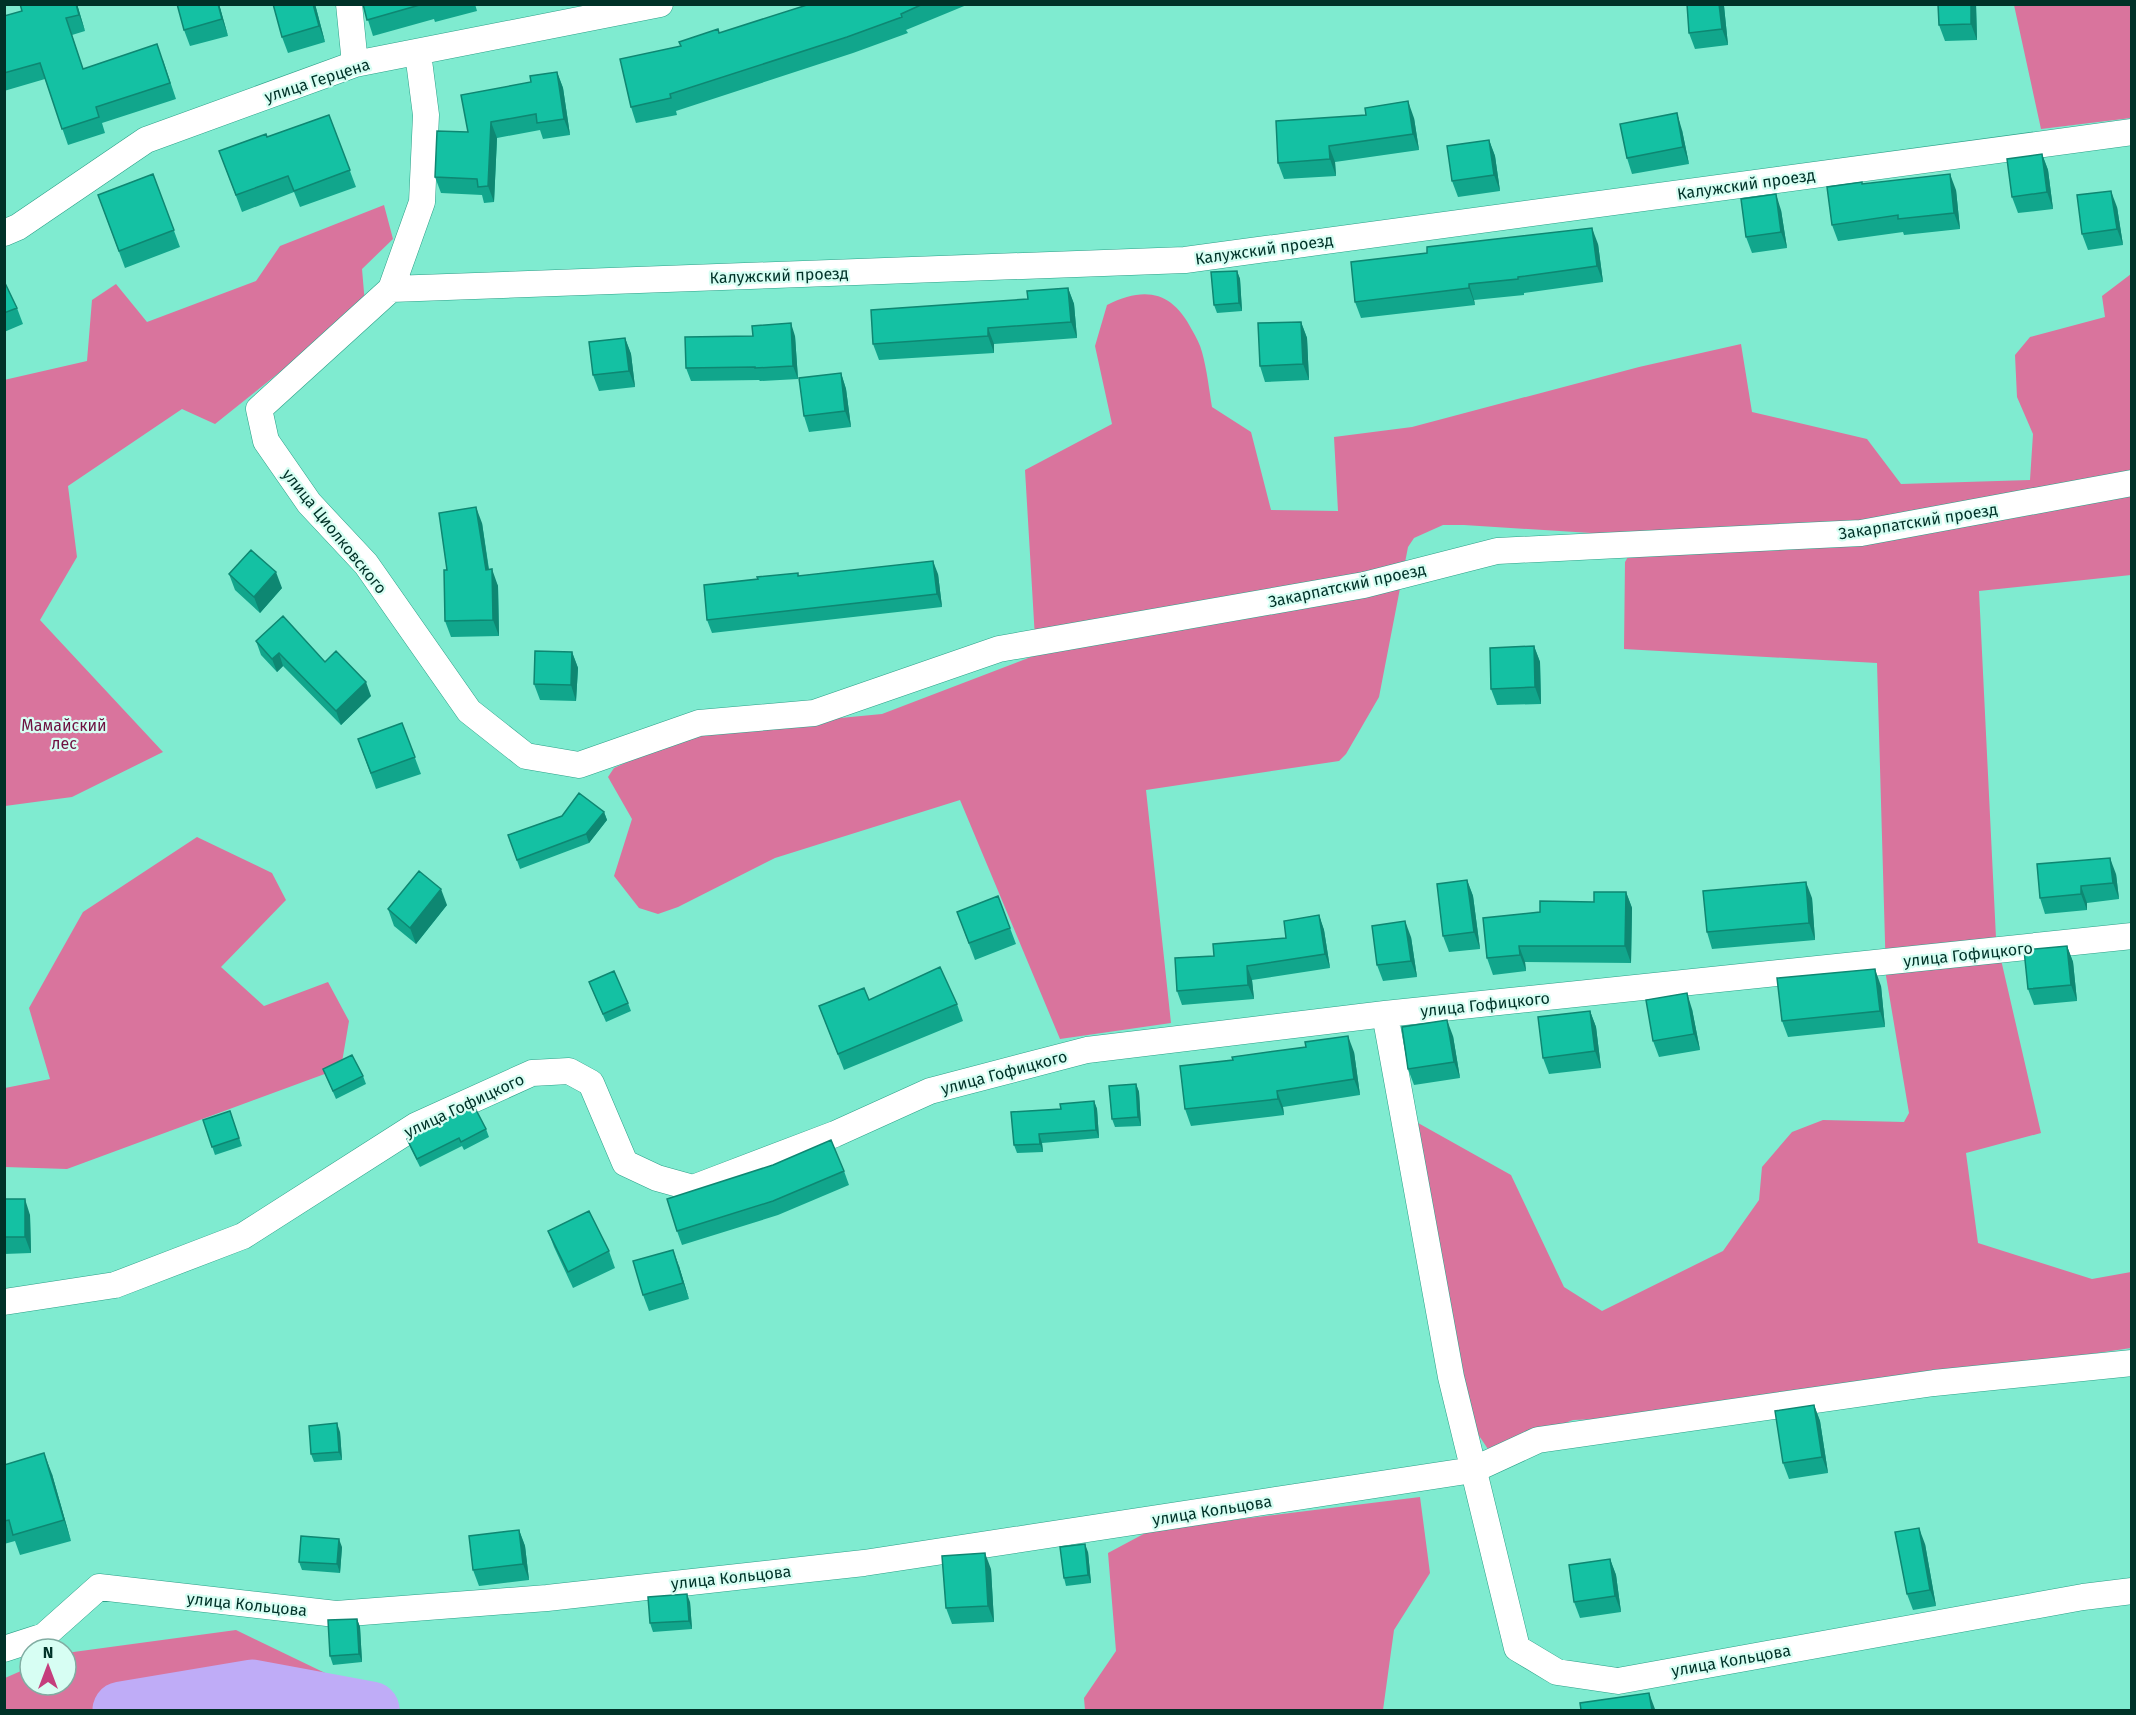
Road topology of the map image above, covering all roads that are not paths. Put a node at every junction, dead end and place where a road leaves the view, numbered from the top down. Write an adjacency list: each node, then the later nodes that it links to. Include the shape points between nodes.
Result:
1 (349, 4): 4 (street)
2 (660, 4): 3 (street, улица Герцена)
3 (418, 53): 4 (street, улица Герцена); 7 (street, улица Циолковского, via 426,115 422,202)
4 (355, 64): 6 (street, улица Герцена, via 146,140)
5 (2132, 132): 7 (street, Калужский проезд, via 1185,260)
6 (4, 233)
7 (391, 289): 9 (street, улица Циолковского, via 259,409 266,441 309,502 366,564 469,711 526,756)
8 (2132, 483): 9 (street, Закарпатский проезд, via 1861,533 1497,551 1364,585 999,649 814,713 699,723)
9 (579, 765)
10 (2132, 936): 11 (street, улица Гофицкого)
11 (1385, 1014): 12 (street, улица Гофицкого, via 1087,1050 930,1091 835,1134 693,1188 657,1178 625,1163 591,1083 569,1071 532,1073 417,1125 243,1236 115,1285); 14 (street, улица Кольцова, via 1451,1377)
12 (4, 1302)
13 (2132, 1363): 14 (street, улица Кольцова, via 1934,1383 1538,1440)
14 (1473, 1470): 15 (street, улица Кольцова, via 1517,1648 1557,1672 1618,1681); 16 (street, улица Кольцова, via 864,1563 547,1598 336,1614 99,1587 44,1636)
15 (2132, 1591)
16 (4, 1649)

